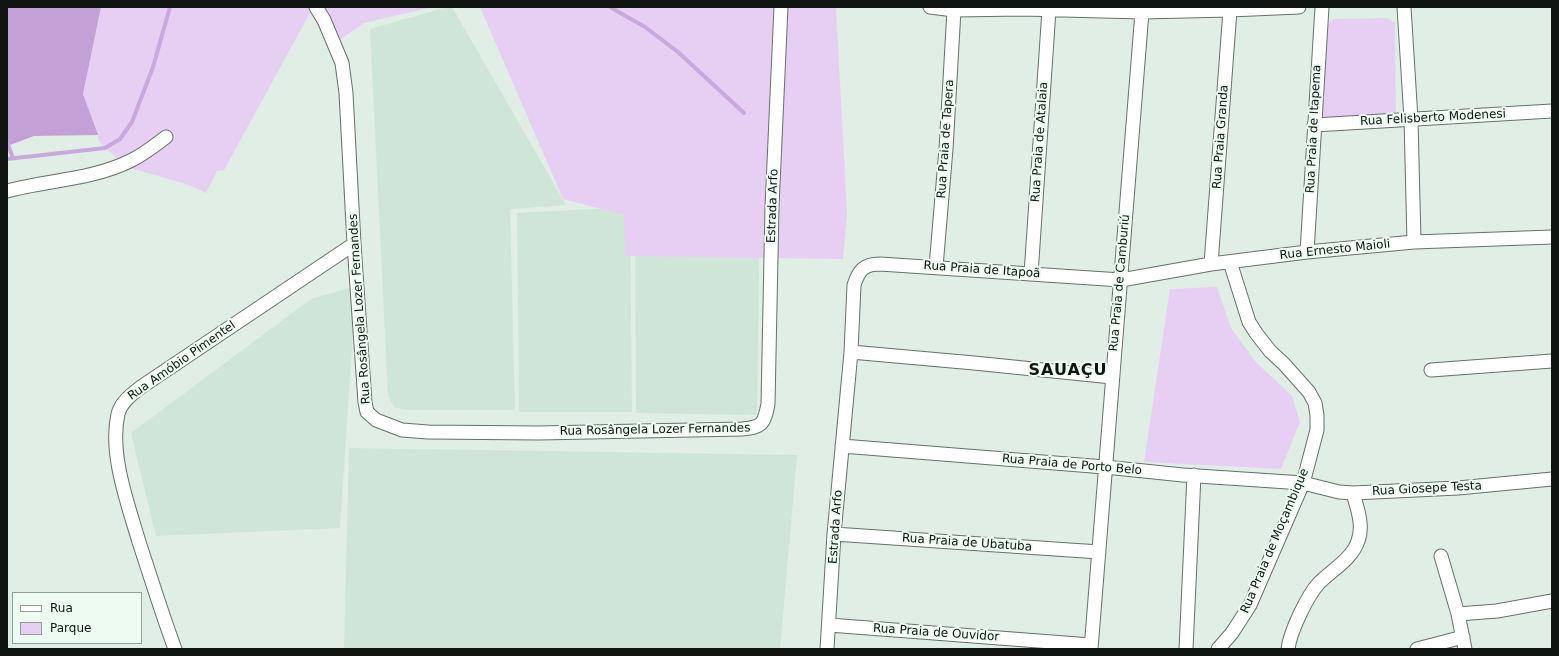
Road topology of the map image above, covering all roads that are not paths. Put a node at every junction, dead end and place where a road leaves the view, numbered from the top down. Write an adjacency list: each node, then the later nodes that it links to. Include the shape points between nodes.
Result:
1 (316, 7): 19 (street, Rua Rosângela Lozer Fernandes, via 342,63 348,122)
2 (781, 7): 31 (street, Estrada Arfo, via 772,207)
3 (930, 7): 8 (street)
4 (1299, 7): 10 (street)
5 (1322, 7): 14 (street, Rua Praia de Itapema)
6 (1404, 7): 13 (street)
7 (1024, 8): 8 (street); 9 (street)
8 (954, 10): 23 (street, Rua Praia de Tapera)
9 (1049, 10): 11 (street); 24 (street, Rua Praia de Atalaia)
10 (1230, 10): 11 (street); 22 (street, Rua Praia Granda)
11 (1142, 12): 25 (street, Rua Praia de Camburiú)
12 (1552, 111): 13 (street, Rua Felisberto Modenesi)
13 (1411, 119): 14 (street, Rua Felisberto Modenesi); 18 (street)
14 (1314, 125): 20 (street, Rua Praia de Itapema)
15 (166, 137): 16 (street, via 145,153 116,167)
16 (7, 191)
17 (1552, 237): 18 (street, Rua Ernesto Maioli)
18 (1414, 242): 20 (street, Rua Ernesto Maioli)
19 (354, 244): 31 (street, Rua Rosângela Lozer Fernandes, via 365,402 367,412 376,420 390,426 402,430 428,432 531,433 742,429 755,428 762,424); 46 (street, Rua Amóbio Pimentel, via 141,387 127,398 118,413 117,464 160,609)
20 (1307, 252): 21 (street, Rua Ernesto Maioli)
21 (1230, 262): 22 (street, Rua Ernesto Maioli); 36 (street, Rua Praia de Moçambique, via 1249,322 1270,350 1305,387 1315,403 1318,430)
22 (1211, 264): 25 (street, Rua Ernesto Maioli)
23 (936, 267): 24 (street, Rua Praia de Itapoã); 26 (street, Rua Praia de Itapoã, via 870,264 860,271)
24 (1031, 274): 25 (street, Rua Praia de Itapoã)
25 (1121, 280): 30 (street, Rua Praia de Camburiú)
26 (854, 285): 27 (street, Estrada Arfo)
27 (851, 352): 30 (street); 32 (street, Estrada Arfo)
28 (1552, 360): 29 (street)
29 (1431, 370)
30 (1112, 377): 33 (street, Rua Praia de Camburiú)
31 (768, 404)
32 (842, 446): 33 (street, Rua Praia de Porto Belo); 38 (street, Estrada Arfo)
33 (1105, 467): 34 (street, Rua Praia de Porto Belo); 39 (street, Rua Praia de Camburiú)
34 (1194, 476): 36 (street, Rua Praia de Porto Belo); 48 (street)
35 (1552, 479): 37 (street, Rua Giosepe Testa, via 1458,488)
36 (1303, 483): 37 (street, Rua Giosepe Testa); 49 (street, Rua Praia de Moçambique, via 1250,605)
37 (1353, 493): 50 (street, via 1360,519 1358,541 1351,554 1318,584 1309,597)
38 (834, 534): 39 (street, Rua Praia de Ubatuba); 43 (street, Estrada Arfo)
39 (1098, 552): 45 (street, Rua Praia de Camburiú)
40 (1441, 556): 42 (street)
41 (1552, 601): 42 (street, via 1497,611)
42 (1458, 614): 44 (street)
43 (829, 625): 45 (street, Rua Praia de Ouvidor); 47 (street, Estrada Arfo)
44 (1464, 643): 51 (street)
45 (1091, 647)
46 (175, 649)
47 (827, 649)
48 (1186, 649)
49 (1218, 649)
50 (1288, 649)
51 (1417, 649)

